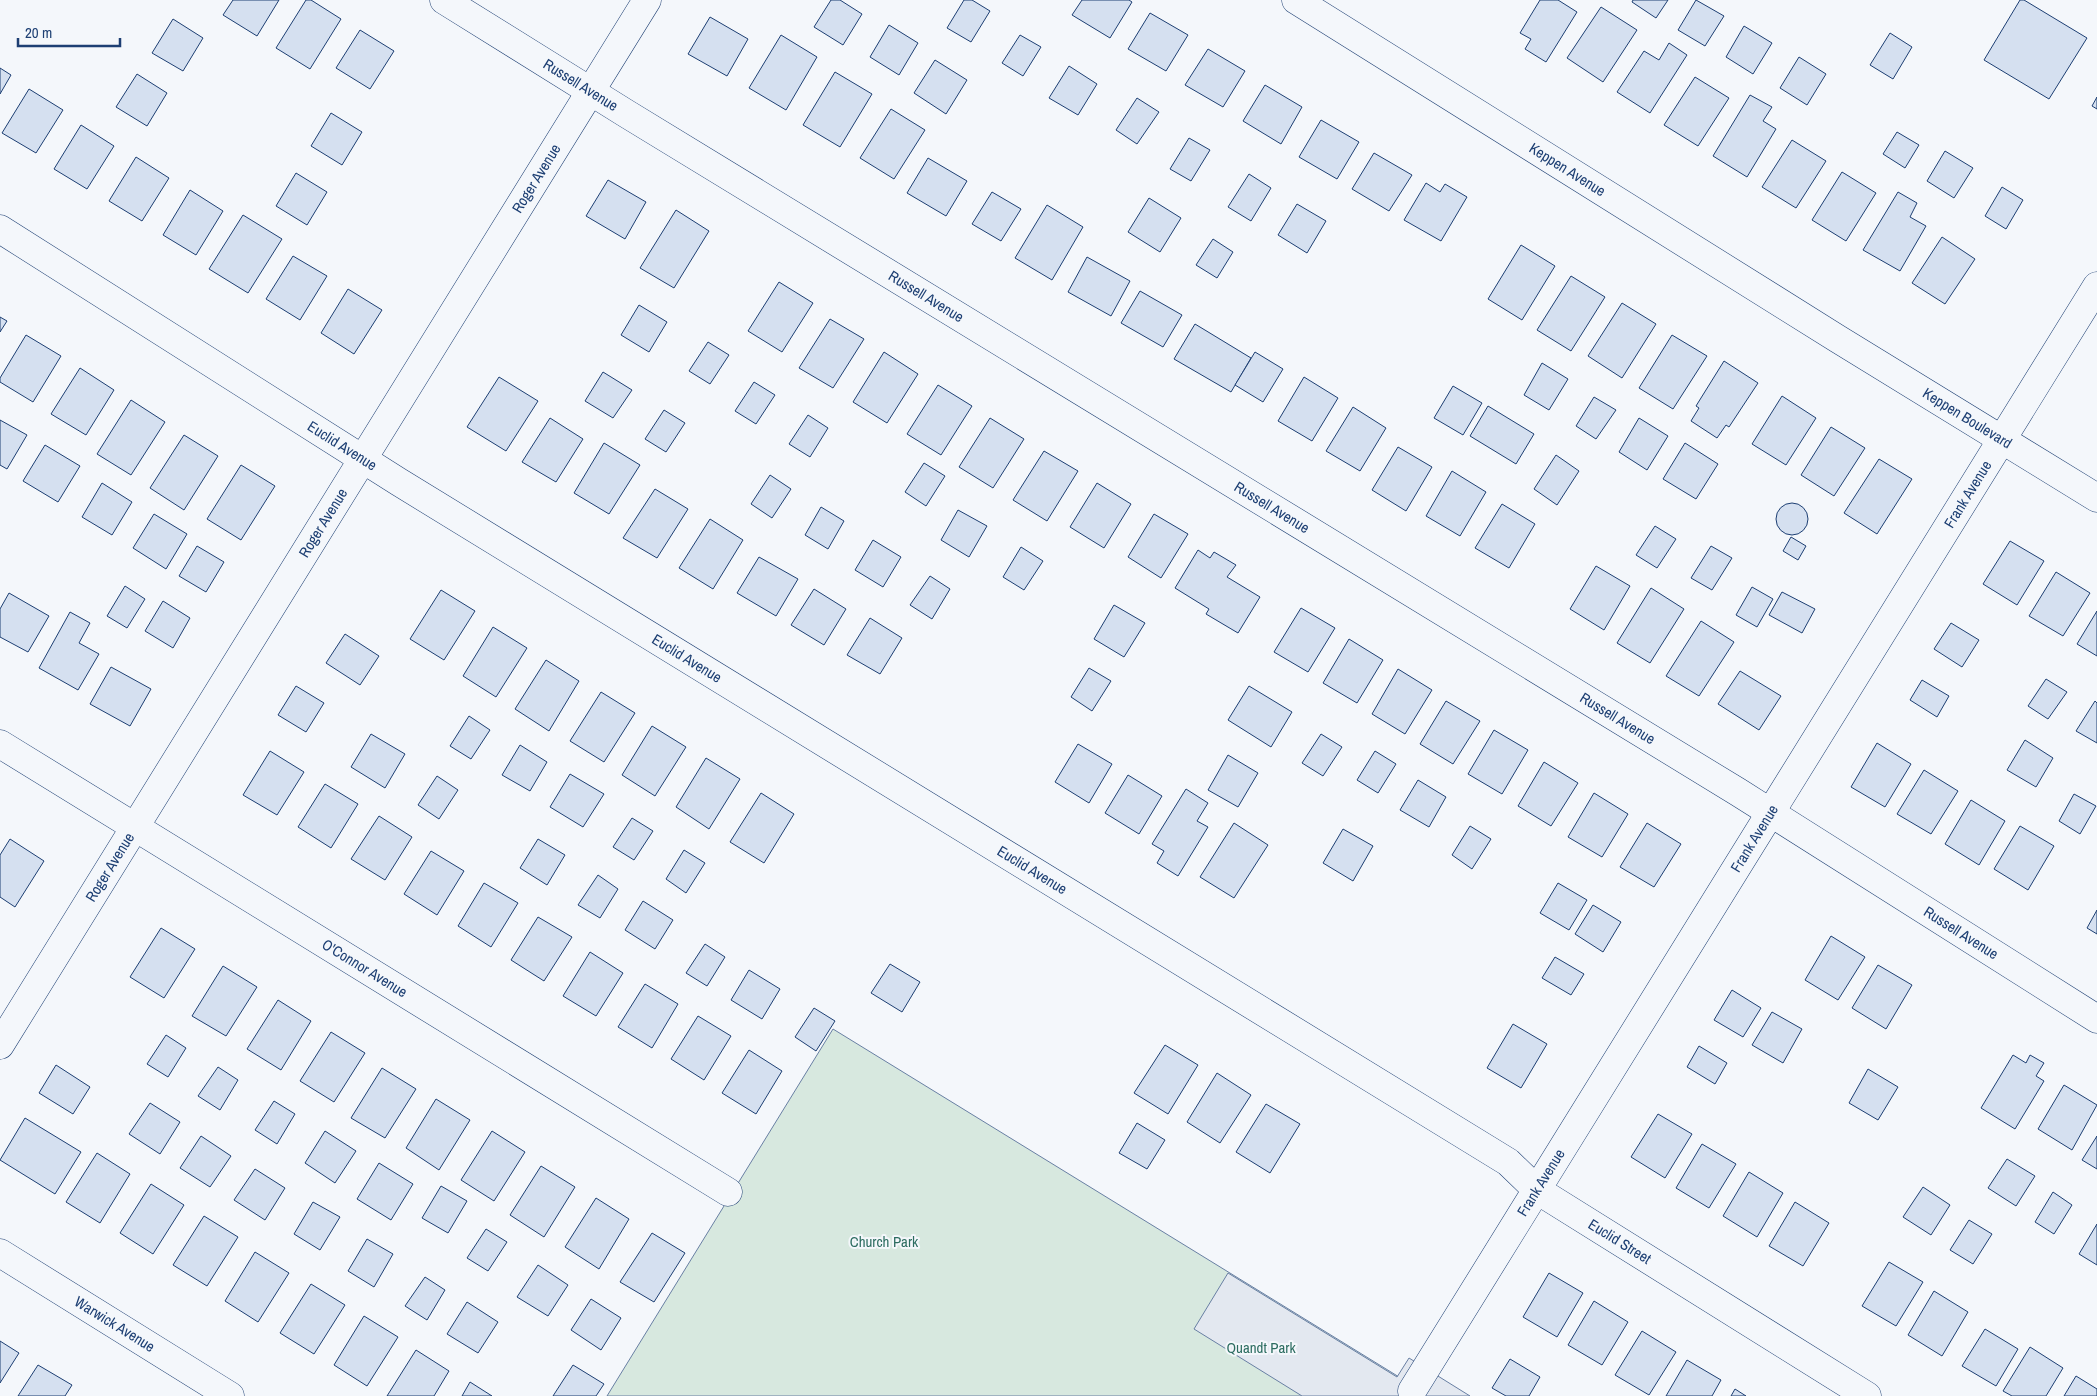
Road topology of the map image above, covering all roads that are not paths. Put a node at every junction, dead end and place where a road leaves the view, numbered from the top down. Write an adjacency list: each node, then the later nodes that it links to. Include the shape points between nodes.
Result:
1 (444, 0): 4 (street, Russell Avenue)
2 (647, 0): 4 (street, Roger Avenue)
3 (1296, 0): 7 (street, Keppen Avenue)
4 (590, 92): 9 (street, Roger Avenue); 12 (street, Russell Avenue)
5 (0, 229): 9 (street, Euclid Avenue)
6 (2097, 286): 8 (street, Frank Avenue)
7 (1838, 339): 8 (street, Keppen Boulevard)
8 (2002, 439): 10 (street, Keppen Boulevard); 12 (street, Frank Avenue)
9 (362, 459): 13 (street, Roger Avenue); 16 (street, Euclid Avenue)
10 (2097, 498)
11 (0, 744): 13 (street, O'Connor Avenue)
12 (1770, 813): 14 (street, Russell Avenue); 17 (street, Frank Avenue)
13 (135, 827): 15 (street, Roger Avenue); 18 (street, O'Connor Avenue)
14 (2097, 1019)
15 (0, 1045)
16 (1376, 1082): 17 (street, Euclid Street, via 1508,1162)
17 (1537, 1190): 20 (street, Frank Avenue); 22 (street, Euclid Street)
18 (728, 1192)
19 (0, 1253): 21 (street, Warwick Avenue)
20 (1412, 1391)
21 (230, 1396)
22 (1867, 1396)

